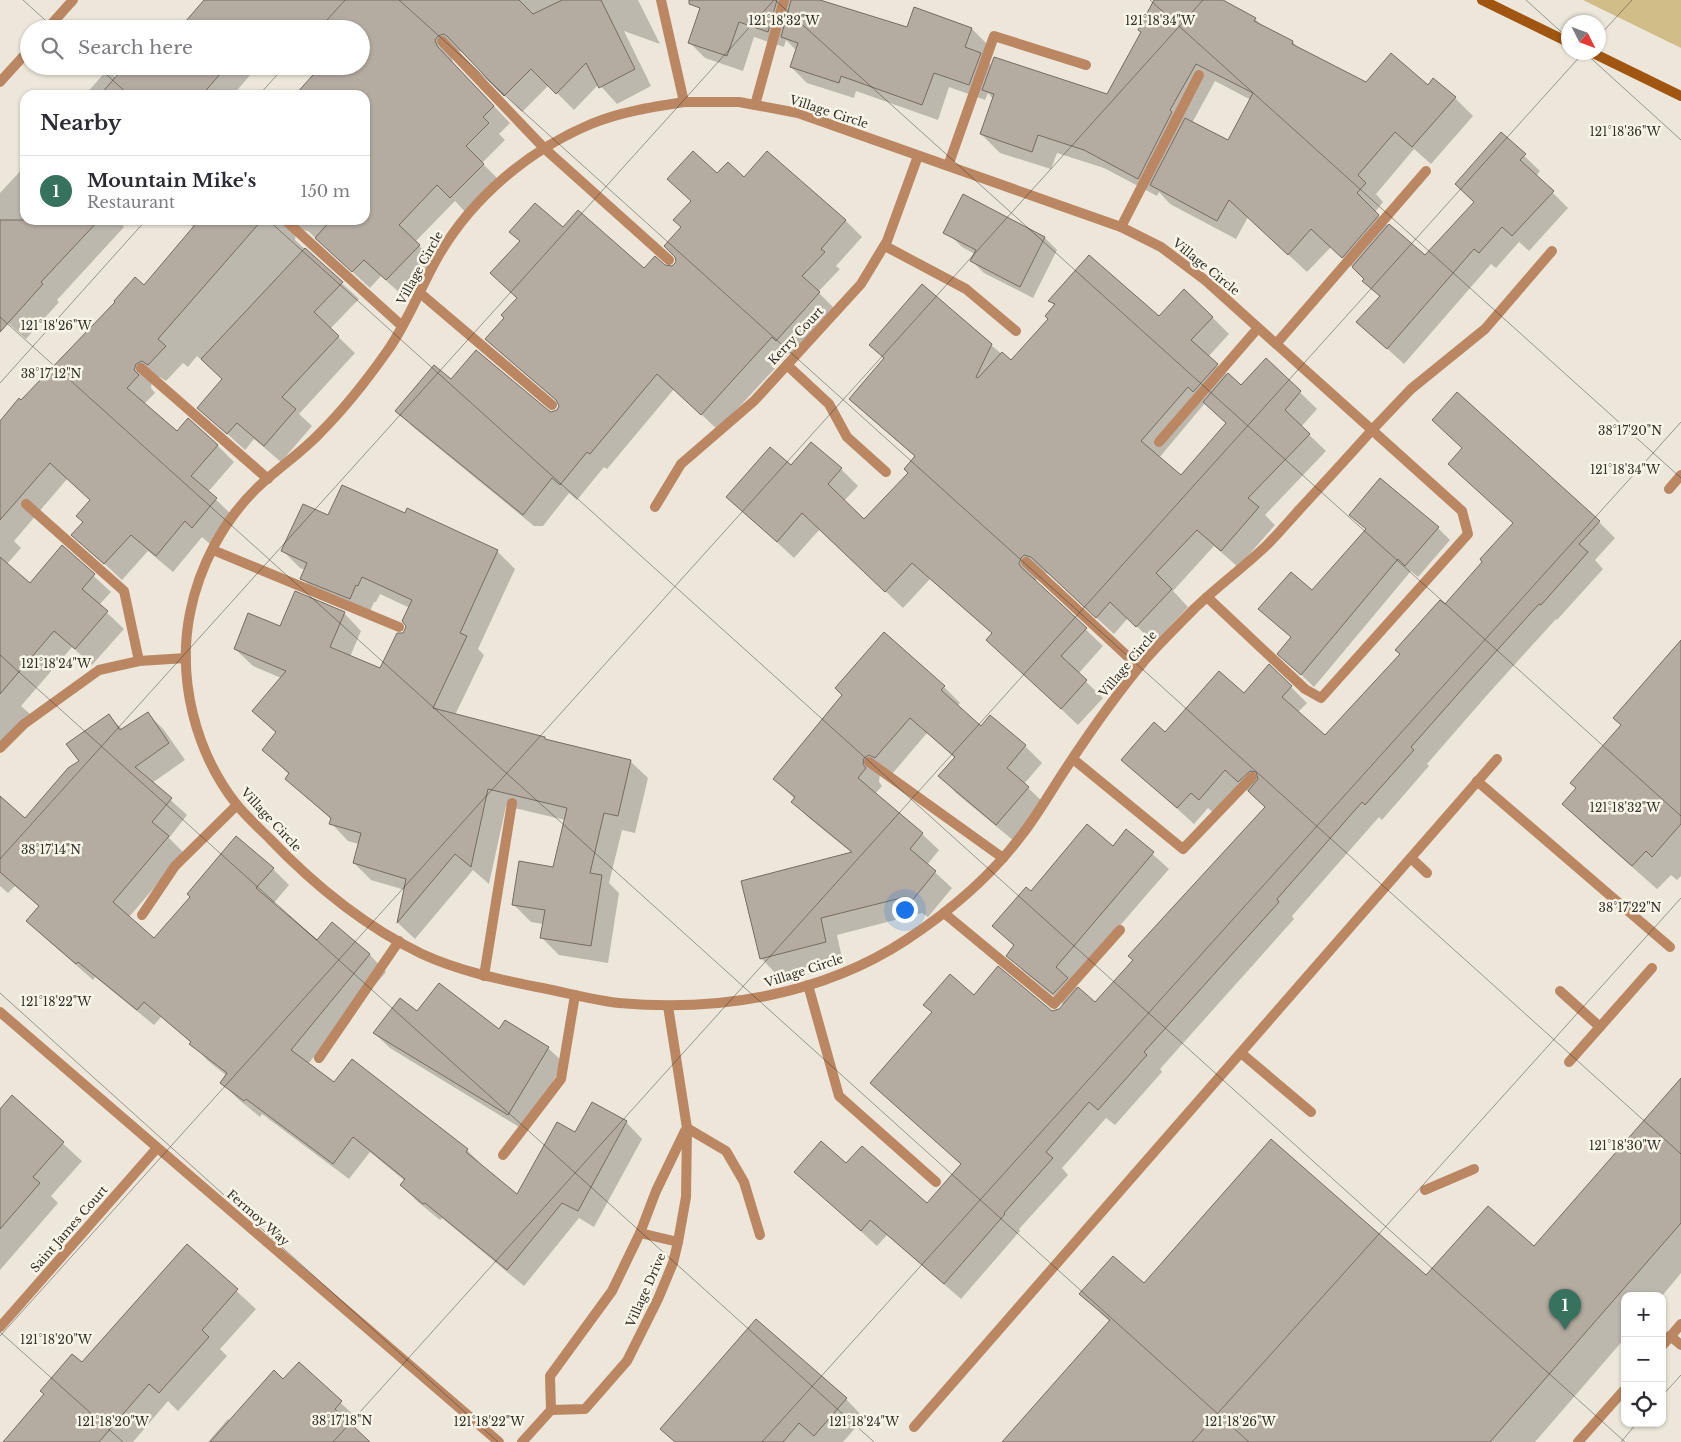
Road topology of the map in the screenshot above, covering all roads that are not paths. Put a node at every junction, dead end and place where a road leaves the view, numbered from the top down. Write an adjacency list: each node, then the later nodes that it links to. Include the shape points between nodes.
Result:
1 (73, 0): 5 (street)
2 (661, 0): 14 (street)
3 (784, 0): 15 (street)
4 (1482, 0): 6 (street)
5 (55, 20)
6 (1561, 39)
7 (442, 41): 16 (street)
8 (20, 60): 12 (street)
9 (1606, 60): 13 (street)
10 (1086, 65): 18 (street, via 994,36)
11 (1199, 75): 21 (street)
12 (0, 82)
13 (1681, 96)
14 (684, 102): 15 (street, Village Circle); 16 (street, Village Circle, via 640,109 593,124)
15 (755, 105): 17 (street, Village Circle, via 798,114)
16 (544, 148): 24 (street); 25 (street, Village Circle, via 504,178 466,217 440,253)
17 (918, 156): 18 (street, Village Circle); 22 (street, Kerry Court)
18 (948, 166): 21 (street, Village Circle)
19 (1426, 171): 29 (street)
20 (291, 225): 26 (street)
21 (1121, 227): 27 (street, Village Circle, via 1161,247 1205,280)
22 (885, 246): 28 (street, via 966,289); 30 (street, Kerry Court, via 862,284)
23 (1552, 251): 33 (street, via 1485,329 1411,389)
24 (670, 260)
25 (420, 293): 26 (street, Village Circle); 32 (street)
26 (402, 326): 37 (street, Village Circle, via 355,396 316,438)
27 (1258, 328): 29 (street, Village Circle); 34 (street)
28 (1016, 331)
29 (1276, 344): 33 (street, Village Circle)
30 (787, 365): 35 (street, via 829,404 847,437); 40 (street, Kerry Court, via 754,401 681,464)
31 (141, 368): 37 (street)
32 (552, 405)
33 (1372, 430): 43 (street, Village Circle, via 1268,544); 43 (street, via 1462,511 1468,534 1321,698 1305,689)
34 (1159, 442)
35 (886, 472)
36 (1681, 475): 38 (street)
37 (268, 479): 41 (street, Village Circle, via 227,524)
38 (1669, 489)
39 (26, 504): 46 (street, via 124,591)
40 (655, 508)
41 (213, 550): 44 (street); 45 (street, Village Circle, via 202,571 190,615)
42 (1026, 562): 47 (street)
43 (1207, 597): 47 (street, Village Circle)
44 (399, 627)
45 (186, 658): 46 (street); 55 (street, Village Circle, via 187,685 198,734 214,771)
46 (139, 661): 48 (street, via 99,670 24,724)
47 (1139, 668): 49 (street, Village Circle, via 1097,721)
48 (0, 748)
49 (1073, 759): 52 (street, via 1183,849); 56 (street, Village Circle, via 1023,835)
50 (1496, 759): 53 (street)
51 (869, 762): 56 (street)
52 (1252, 777)
53 (1477, 781): 57 (street); 63 (street)
54 (512, 803): 65 (street)
55 (237, 805): 60 (street, via 175,866); 62 (street, Village Circle, via 322,889 365,922)
56 (1003, 858): 59 (street, Village Circle)
57 (1411, 858): 58 (street); 72 (street)
58 (1427, 873)
59 (944, 913): 61 (street, via 1054,1004); 66 (street, Village Circle, via 902,943 855,967)
60 (142, 915)
61 (1120, 930)
62 (400, 941): 65 (street, Village Circle, via 425,955); 73 (street)
63 (1670, 947)
64 (1652, 968): 71 (street)
65 (484, 976): 68 (street, Village Circle)
66 (808, 985): 69 (street, Village Circle, via 760,998); 80 (street, via 839,1096)
67 (1560, 991): 71 (street)
68 (574, 995): 69 (street, Village Circle); 78 (street, via 561,1079)
69 (668, 1006): 76 (street, Village Drive)
70 (0, 1012): 77 (street, Fermoy Way)
71 (1600, 1027): 74 (street)
72 (1241, 1053): 75 (street); 92 (street)
73 (319, 1058)
74 (1568, 1062)
75 (1311, 1112)
76 (687, 1128): 82 (street, via 656,1191); 83 (street, via 726,1151 744,1182); 84 (street, Village Drive, via 686,1197)
77 (158, 1148): 86 (street, Saint James Court); 93 (street, Fermoy Way)
78 (503, 1155)
79 (1474, 1169): 81 (street)
80 (936, 1182)
81 (1425, 1190)
82 (640, 1233): 84 (street); 91 (street, via 612,1291 550,1376)
83 (760, 1235)
84 (678, 1242): 91 (street, Village Drive, via 658,1300 627,1361 585,1409)
85 (1681, 1324): 87 (street)
86 (0, 1327)
87 (1670, 1336): 88 (street); 89 (street)
88 (1666, 1341)
89 (1681, 1345)
90 (1621, 1394): 95 (street)
91 (551, 1410): 94 (street)
92 (914, 1427)
93 (499, 1442)
94 (522, 1442)
95 (1578, 1442)

